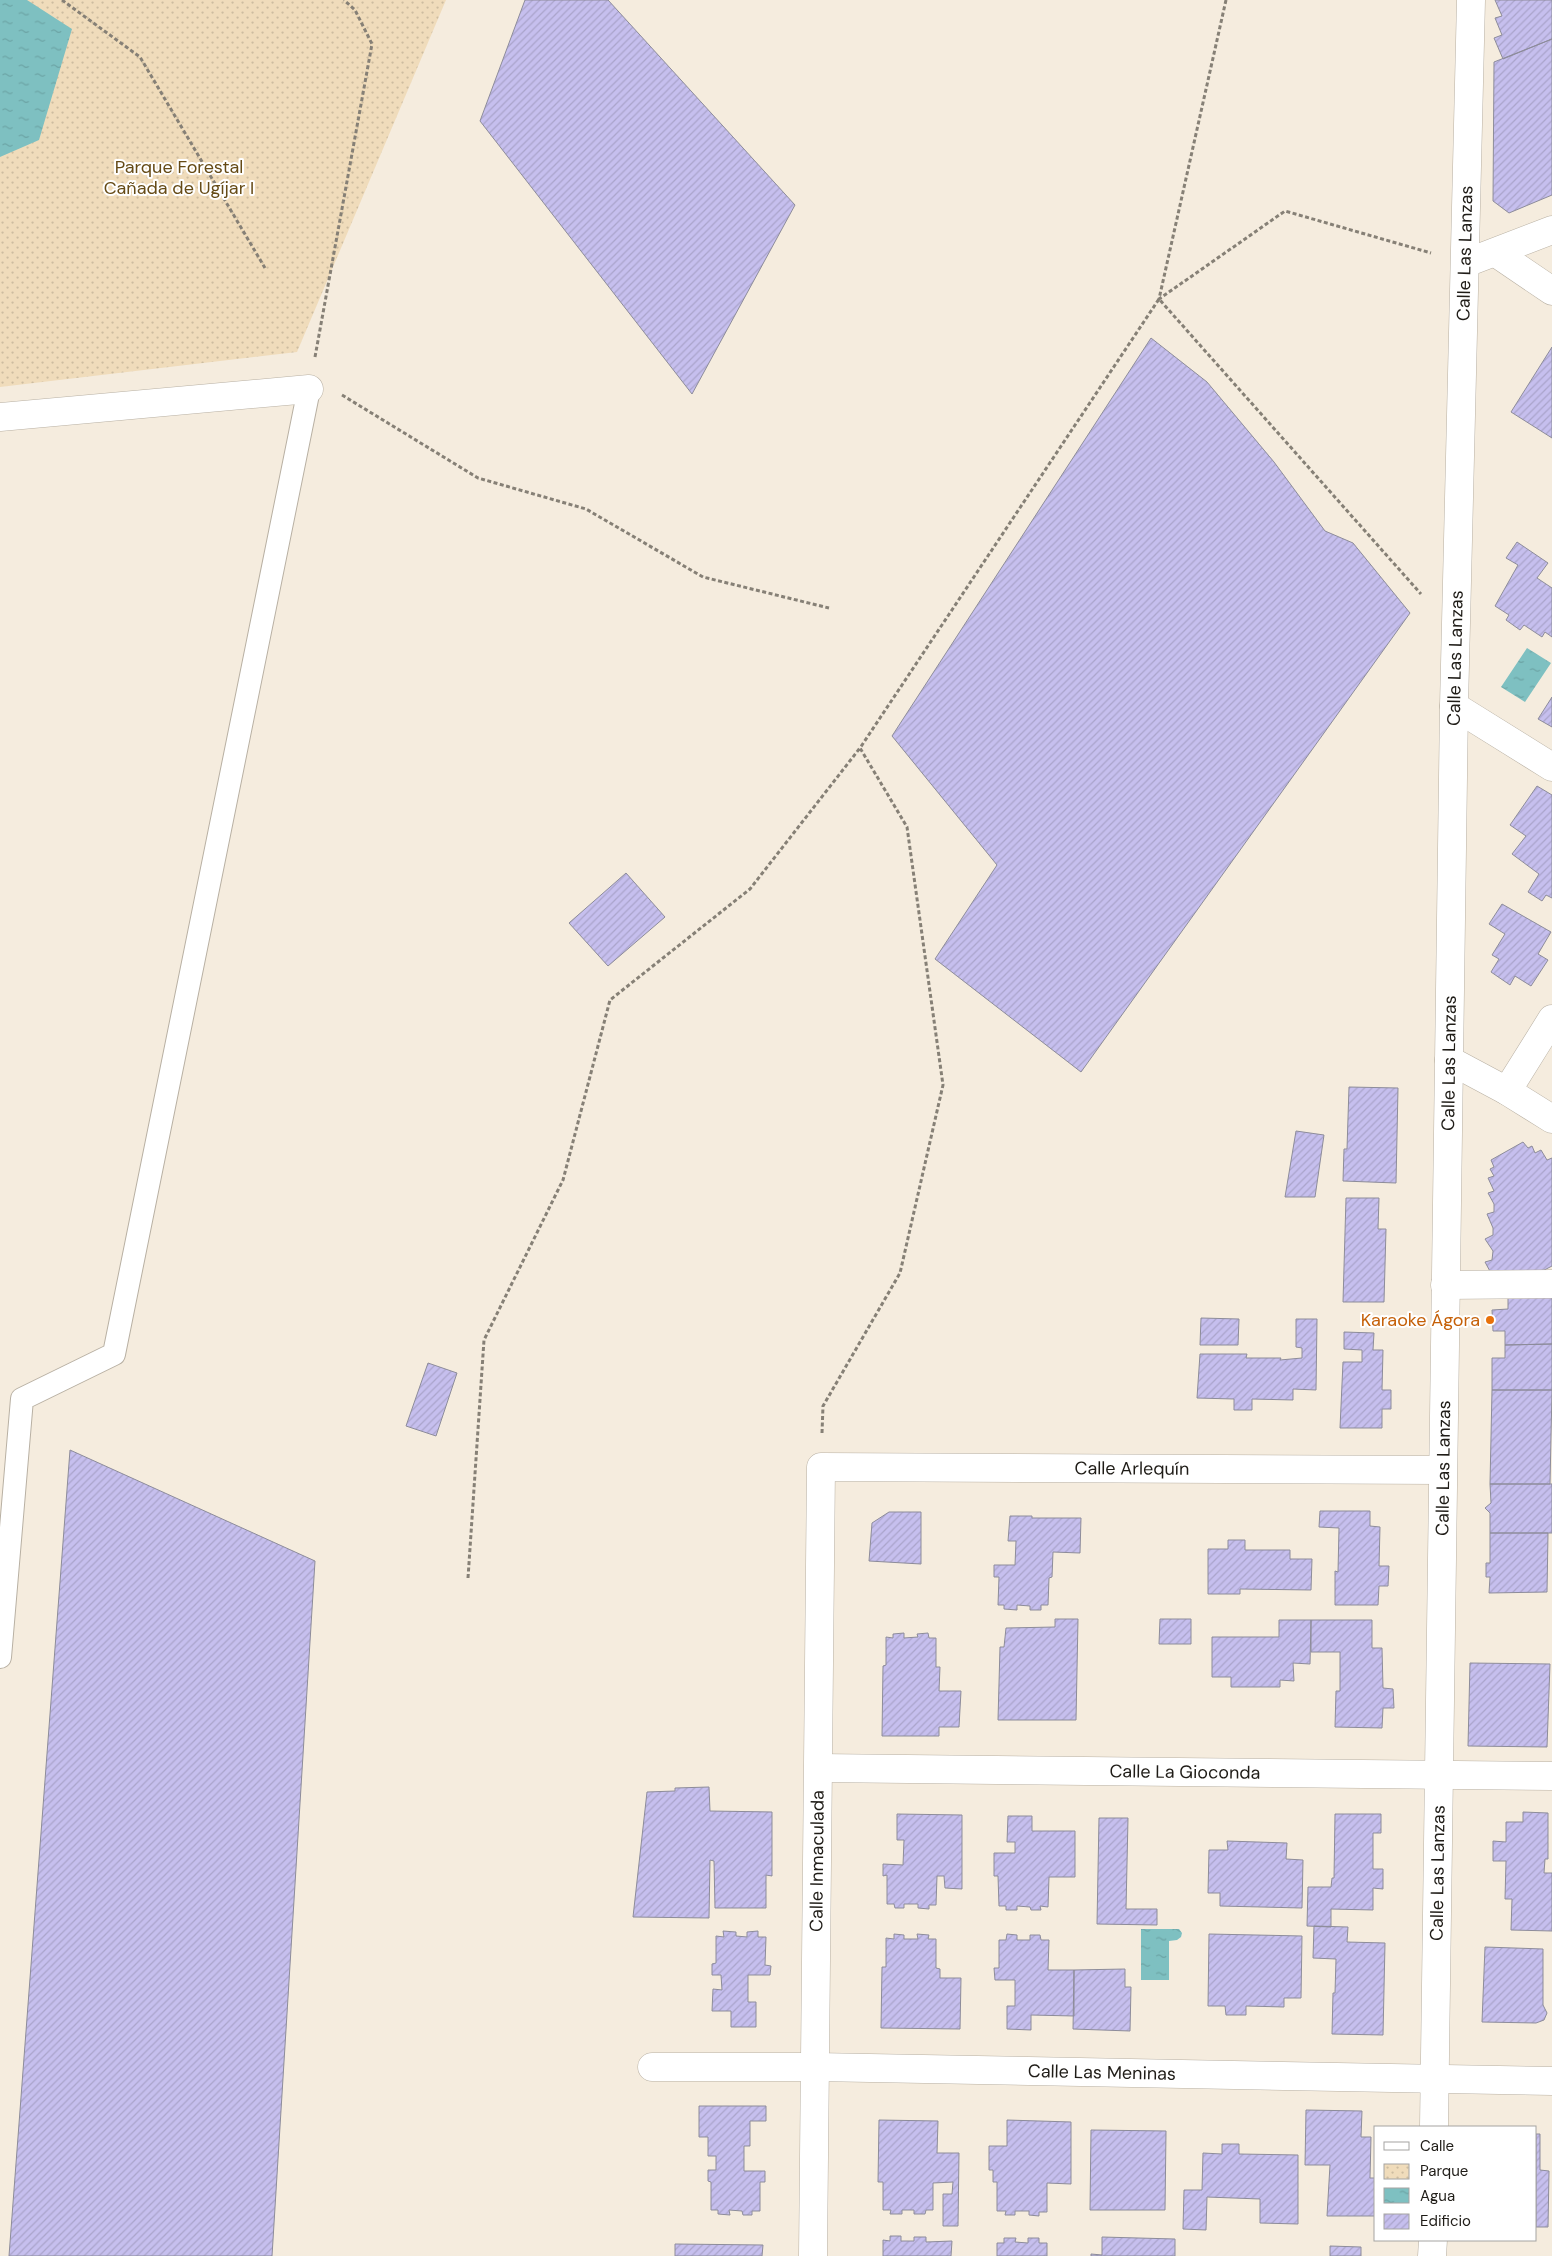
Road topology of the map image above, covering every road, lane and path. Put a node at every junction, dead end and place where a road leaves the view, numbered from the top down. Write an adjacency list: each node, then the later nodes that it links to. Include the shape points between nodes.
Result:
1 (62, 0): 8 (path, via 140,57)
2 (344, 0): 11 (path, via 355,10 372,44)
3 (1226, 0): 10 (path)
4 (1471, 0): 7 (street, Calle Las Lanzas)
5 (1552, 230): 6 (street)
6 (1496, 253): 7 (street); 9 (street)
7 (1466, 263): 10 (path, via 1285,211); 13 (street, Calle Las Lanzas)
8 (265, 268)
9 (1552, 291)
10 (1159, 299): 13 (path, via 1428,601); 16 (path)
11 (309, 389): 12 (street); 14 (path, via 333,390 478,478 586,509 703,577); 27 (lane, via 114,1354 22,1399)
12 (0, 417)
13 (1457, 601): 15 (street, Calle Las Lanzas)
14 (829, 608)
15 (1454, 706): 17 (street); 19 (street, Calle Las Lanzas)
16 (860, 748): 24 (path, via 907,827 943,1085 900,1273 823,1406); 26 (path, via 750,889 610,1000 563,1180 484,1340)
17 (1552, 767)
18 (1552, 1019): 20 (street)
19 (1449, 1060): 20 (street); 23 (street, Calle Las Lanzas)
20 (1507, 1091): 21 (street)
21 (1552, 1119)
22 (1552, 1284): 23 (street)
23 (1445, 1285): 25 (street, Calle Las Lanzas)
24 (821, 1467): 25 (street, Calle Arlequín); 28 (street, Calle Inmaculada)
25 (1442, 1470): 30 (street, Calle Las Lanzas)
26 (468, 1578)
27 (0, 1658)
28 (819, 1768): 30 (street, Calle La Gioconda); 32 (street, Calle Inmaculada)
29 (1552, 1776): 30 (street, Calle La Gioconda)
30 (1439, 1777): 33 (street, Calle Las Lanzas)
31 (652, 2067): 32 (street, Calle Las Meninas)
32 (816, 2067): 33 (street, Calle Las Meninas); 37 (street, Calle Inmaculada)
33 (1435, 2078): 34 (street, Calle Las Meninas); 35 (street, Calle Las Lanzas)
34 (1552, 2081)
35 (1434, 2126)
36 (1433, 2241): 38 (street)
37 (813, 2256)
38 (1432, 2256)

